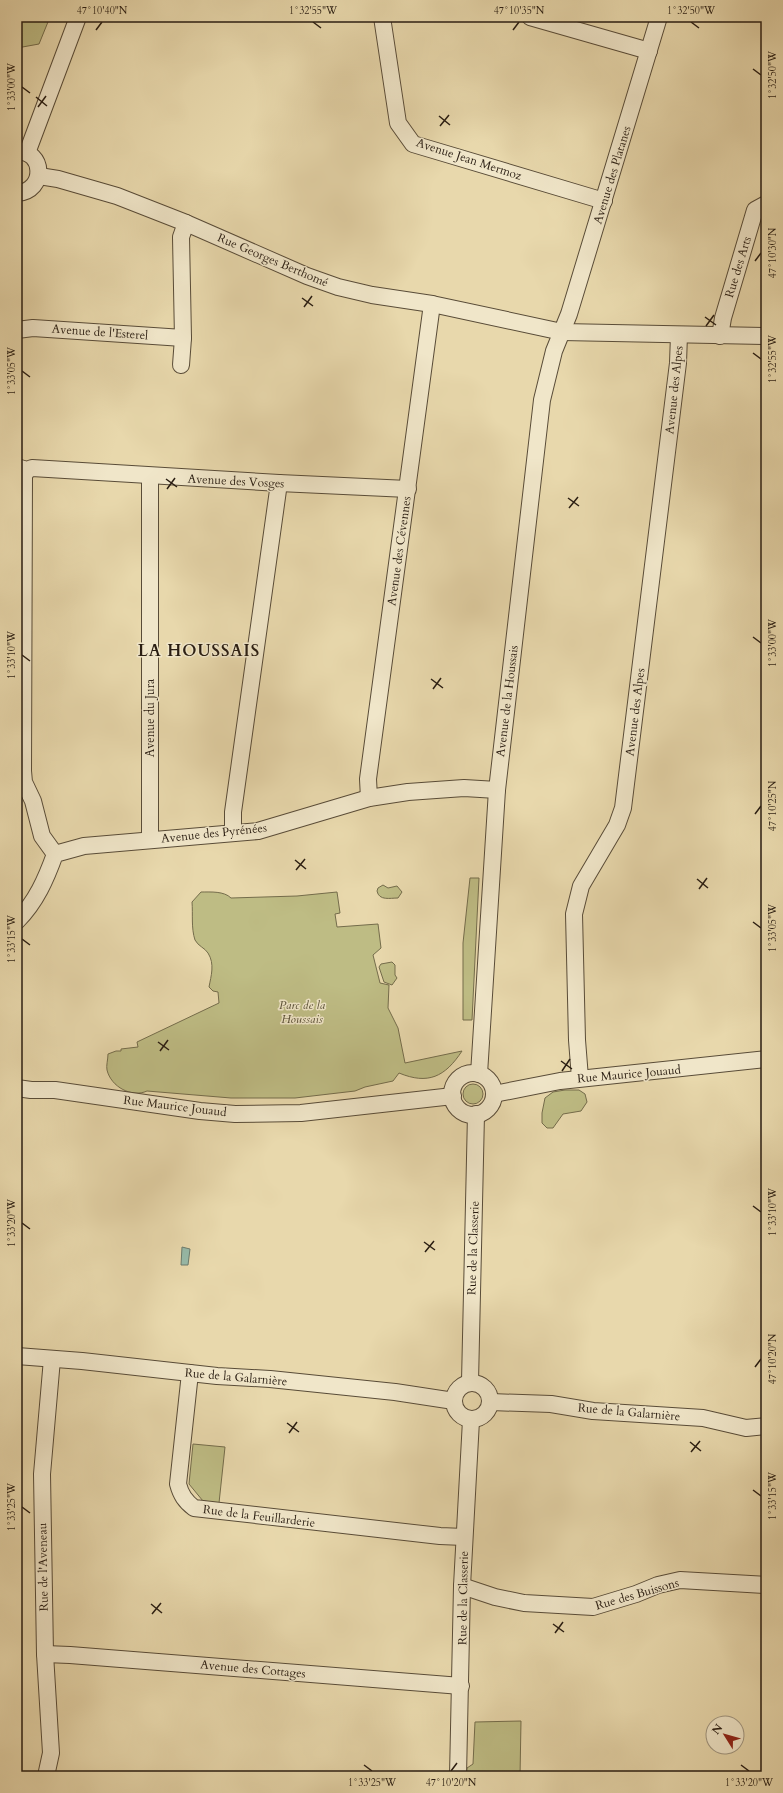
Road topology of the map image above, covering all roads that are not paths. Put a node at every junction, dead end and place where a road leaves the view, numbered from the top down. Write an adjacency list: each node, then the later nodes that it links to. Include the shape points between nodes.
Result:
1 (78, 17): 6 (street)
2 (382, 17): 9 (street, Avenue Jean Mermoz, via 398,123 413,144)
3 (530, 17): 5 (street)
4 (659, 17): 5 (street, Avenue des Platanes)
5 (649, 51): 9 (street, Avenue des Platanes)
6 (22, 152): 7 (street, via 37,162)
7 (39, 176): 8 (street, via 27,191); 11 (street, Rue Georges Berthomé, via 117,196)
8 (17, 193)
9 (604, 201): 14 (street, Avenue des Platanes)
10 (766, 204): 16 (street, Rue des Arts, via 755,210)
11 (186, 223): 12 (street, Rue Georges Berthomé, via 338,287); 18 (street, via 181,237)
12 (432, 304): 14 (street, Rue Georges Berthomé); 23 (street, Avenue des Cévennes)
13 (17, 330): 18 (street, Avenue de l'Esterel, via 32,328)
14 (562, 332): 15 (street, Rue Georges Berthomé); 25 (street, Avenue de la Houssais, via 554,351 542,400)
15 (679, 335): 16 (street, Rue Georges Berthomé); 33 (street, Avenue des Alpes, via 678,363 623,808 617,825 581,886 574,914)
16 (720, 336): 17 (street, Rue Georges Berthomé)
17 (766, 336)
18 (183, 338): 19 (street)
19 (181, 365)
20 (22, 468): 21 (street, Avenue des Vosges); 24 (street, via 24,476)
21 (150, 476): 22 (street, Avenue des Vosges); 28 (street, Avenue du Jura)
22 (279, 483): 23 (street, Avenue des Vosges); 27 (street, via 233,812)
23 (408, 489): 26 (street, Avenue des Cévennes, via 368,779)
24 (20, 782): 29 (street, via 32,801 42,836)
25 (497, 790): 26 (street, Avenue des Pyrénées, via 464,788); 32 (street, Avenue de la Houssais)
26 (369, 798): 27 (street, Avenue des Pyrénées, via 258,830)
27 (234, 833): 28 (street, Avenue des Pyrénées)
28 (150, 840): 29 (street, Avenue des Pyrénées, via 84,846)
29 (55, 854): 30 (street, via 37,897 28,911)
30 (17, 921)
31 (766, 1059): 33 (street, Rue Maurice Jouaud)
32 (479, 1074): 35 (street, via 488,1080); 36 (street, via 470,1074 458,1080)
33 (580, 1078): 35 (street, Rue Maurice Jouaud)
34 (17, 1088): 36 (street, Rue Maurice Jouaud, via 55,1090 235,1114 301,1113)
35 (494, 1094): 37 (street, via 487,1109)
36 (452, 1096): 37 (street, via 456,1106 462,1111)
37 (476, 1114): 41 (street, Rue de la Classerie)
38 (17, 1356): 39 (street, Rue de la Galarnière)
39 (52, 1359): 40 (street, Rue de la Galarnière); 49 (street, Rue de l'Aveneau, via 42,1474)
40 (190, 1373): 42 (street, Rue de la Galarnière, via 262,1378); 46 (street, Rue de la Feuillarderie, via 178,1484 185,1501 194,1508)
41 (470, 1382): 42 (street, via 459,1388); 43 (street, via 486,1388)
42 (454, 1400): 44 (street, via 459,1414)
43 (491, 1402): 44 (street, via 486,1414); 45 (street, Rue de la Galarnière, via 551,1404 593,1411 703,1418 746,1428)
44 (471, 1420): 46 (street, Rue de la Classerie)
45 (766, 1426)
46 (464, 1537): 48 (street, Rue de la Classerie)
47 (766, 1585): 48 (street, Rue des Buissons, via 680,1580 592,1607 524,1604)
48 (462, 1586): 50 (street, Rue de la Classerie)
49 (45, 1654): 50 (street, Avenue des Cottages); 51 (street, Rue de l'Aveneau, via 51,1753)
50 (461, 1686): 52 (street, Rue de la Classerie)
51 (46, 1776)
52 (458, 1776)

